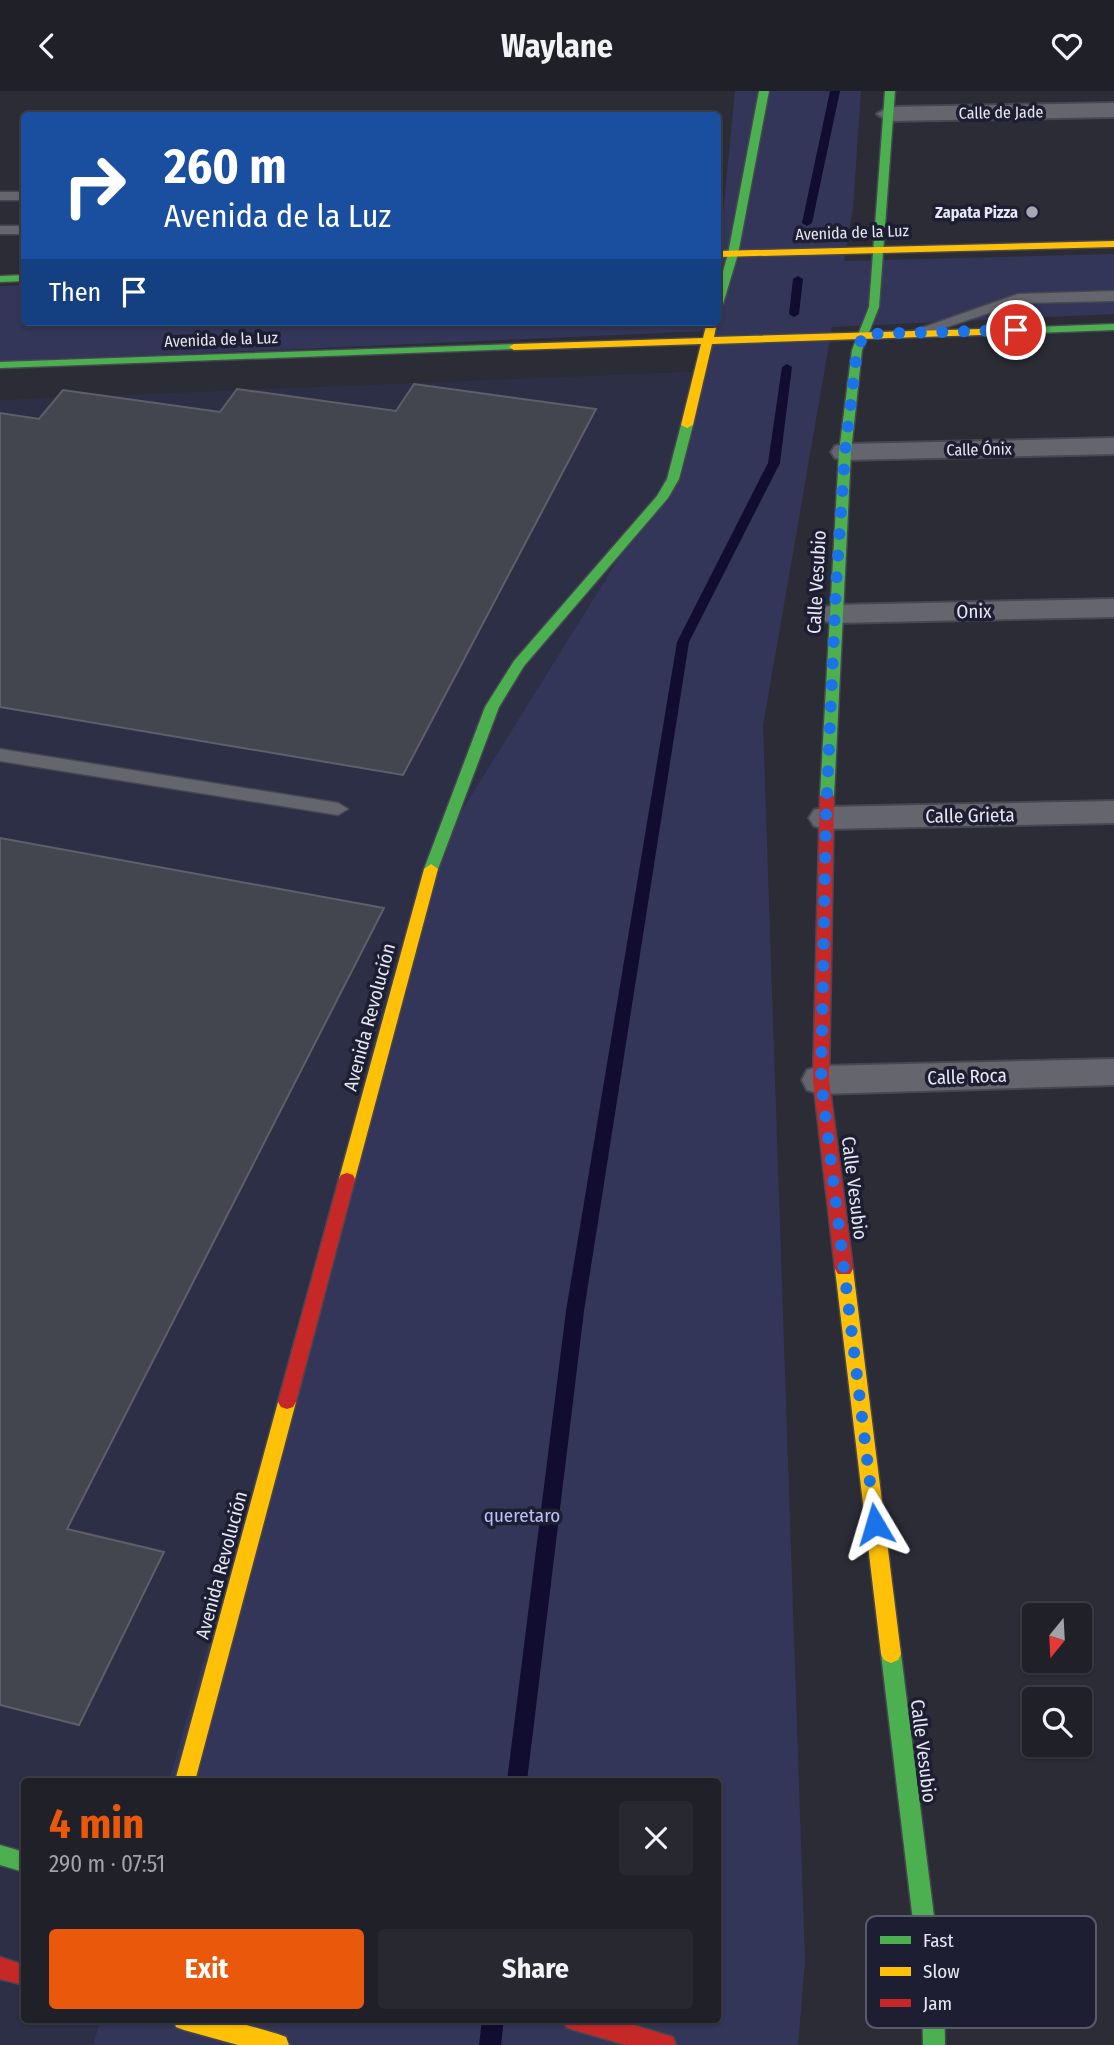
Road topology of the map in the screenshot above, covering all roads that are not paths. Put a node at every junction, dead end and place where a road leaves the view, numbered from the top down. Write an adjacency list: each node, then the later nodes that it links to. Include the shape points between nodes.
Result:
1 (764, 91): 13 (street)
2 (890, 91): 4 (street, Calle Vesubio)
3 (1114, 110): 4 (street, Calle de Jade)
4 (888, 114): 12 (street, Calle Vesubio)
5 (21, 186): 6 (lane)
6 (0, 187)
7 (0, 196): 8 (lane)
8 (21, 196)
9 (0, 230): 10 (lane)
10 (21, 230)
11 (1114, 244): 12 (street, Avenida de la Luz)
12 (880, 249): 13 (street, Avenida de la Luz); 21 (street, Calle Vesubio, via 874,307)
13 (725, 254): 16 (street, via 727,273)
14 (21, 278): 15 (street)
15 (0, 279)
16 (721, 294)
17 (1114, 296): 20 (lane, via 1018,299)
18 (711, 326): 22 (street, Avenida Revolución)
19 (1114, 327): 20 (street, Avenida de la Luz)
20 (918, 333): 21 (street, Avenida de la Luz)
21 (864, 334): 22 (street, Avenida de la Luz); 25 (street, Calle Vesubio, via 857,350)
22 (706, 340): 23 (street, Avenida de la Luz); 34 (street, Avenida Revolución, via 673,479 662,498 519,664 492,707 435,854)
23 (0, 365)
24 (1114, 446): 25 (street, Calle Ónix)
25 (845, 452): 27 (street, Calle Vesubio)
26 (1114, 608): 27 (street, Onix)
27 (835, 614): 31 (street, Calle Vesubio)
28 (0, 755): 29 (lane)
29 (338, 809)
30 (1114, 811): 31 (street, Calle Grieta)
31 (826, 818): 33 (street, Calle Vesubio)
32 (1114, 1072): 33 (street, Calle Roca)
33 (821, 1080): 37 (street, Calle Vesubio)
34 (186, 1778)
35 (0, 1855): 36 (street)
36 (21, 1861)
37 (923, 1916)
38 (0, 1968): 39 (street)
39 (21, 1974)
40 (198, 2023): 42 (street)
41 (588, 2023): 43 (street)
42 (278, 2045)
43 (665, 2045)

